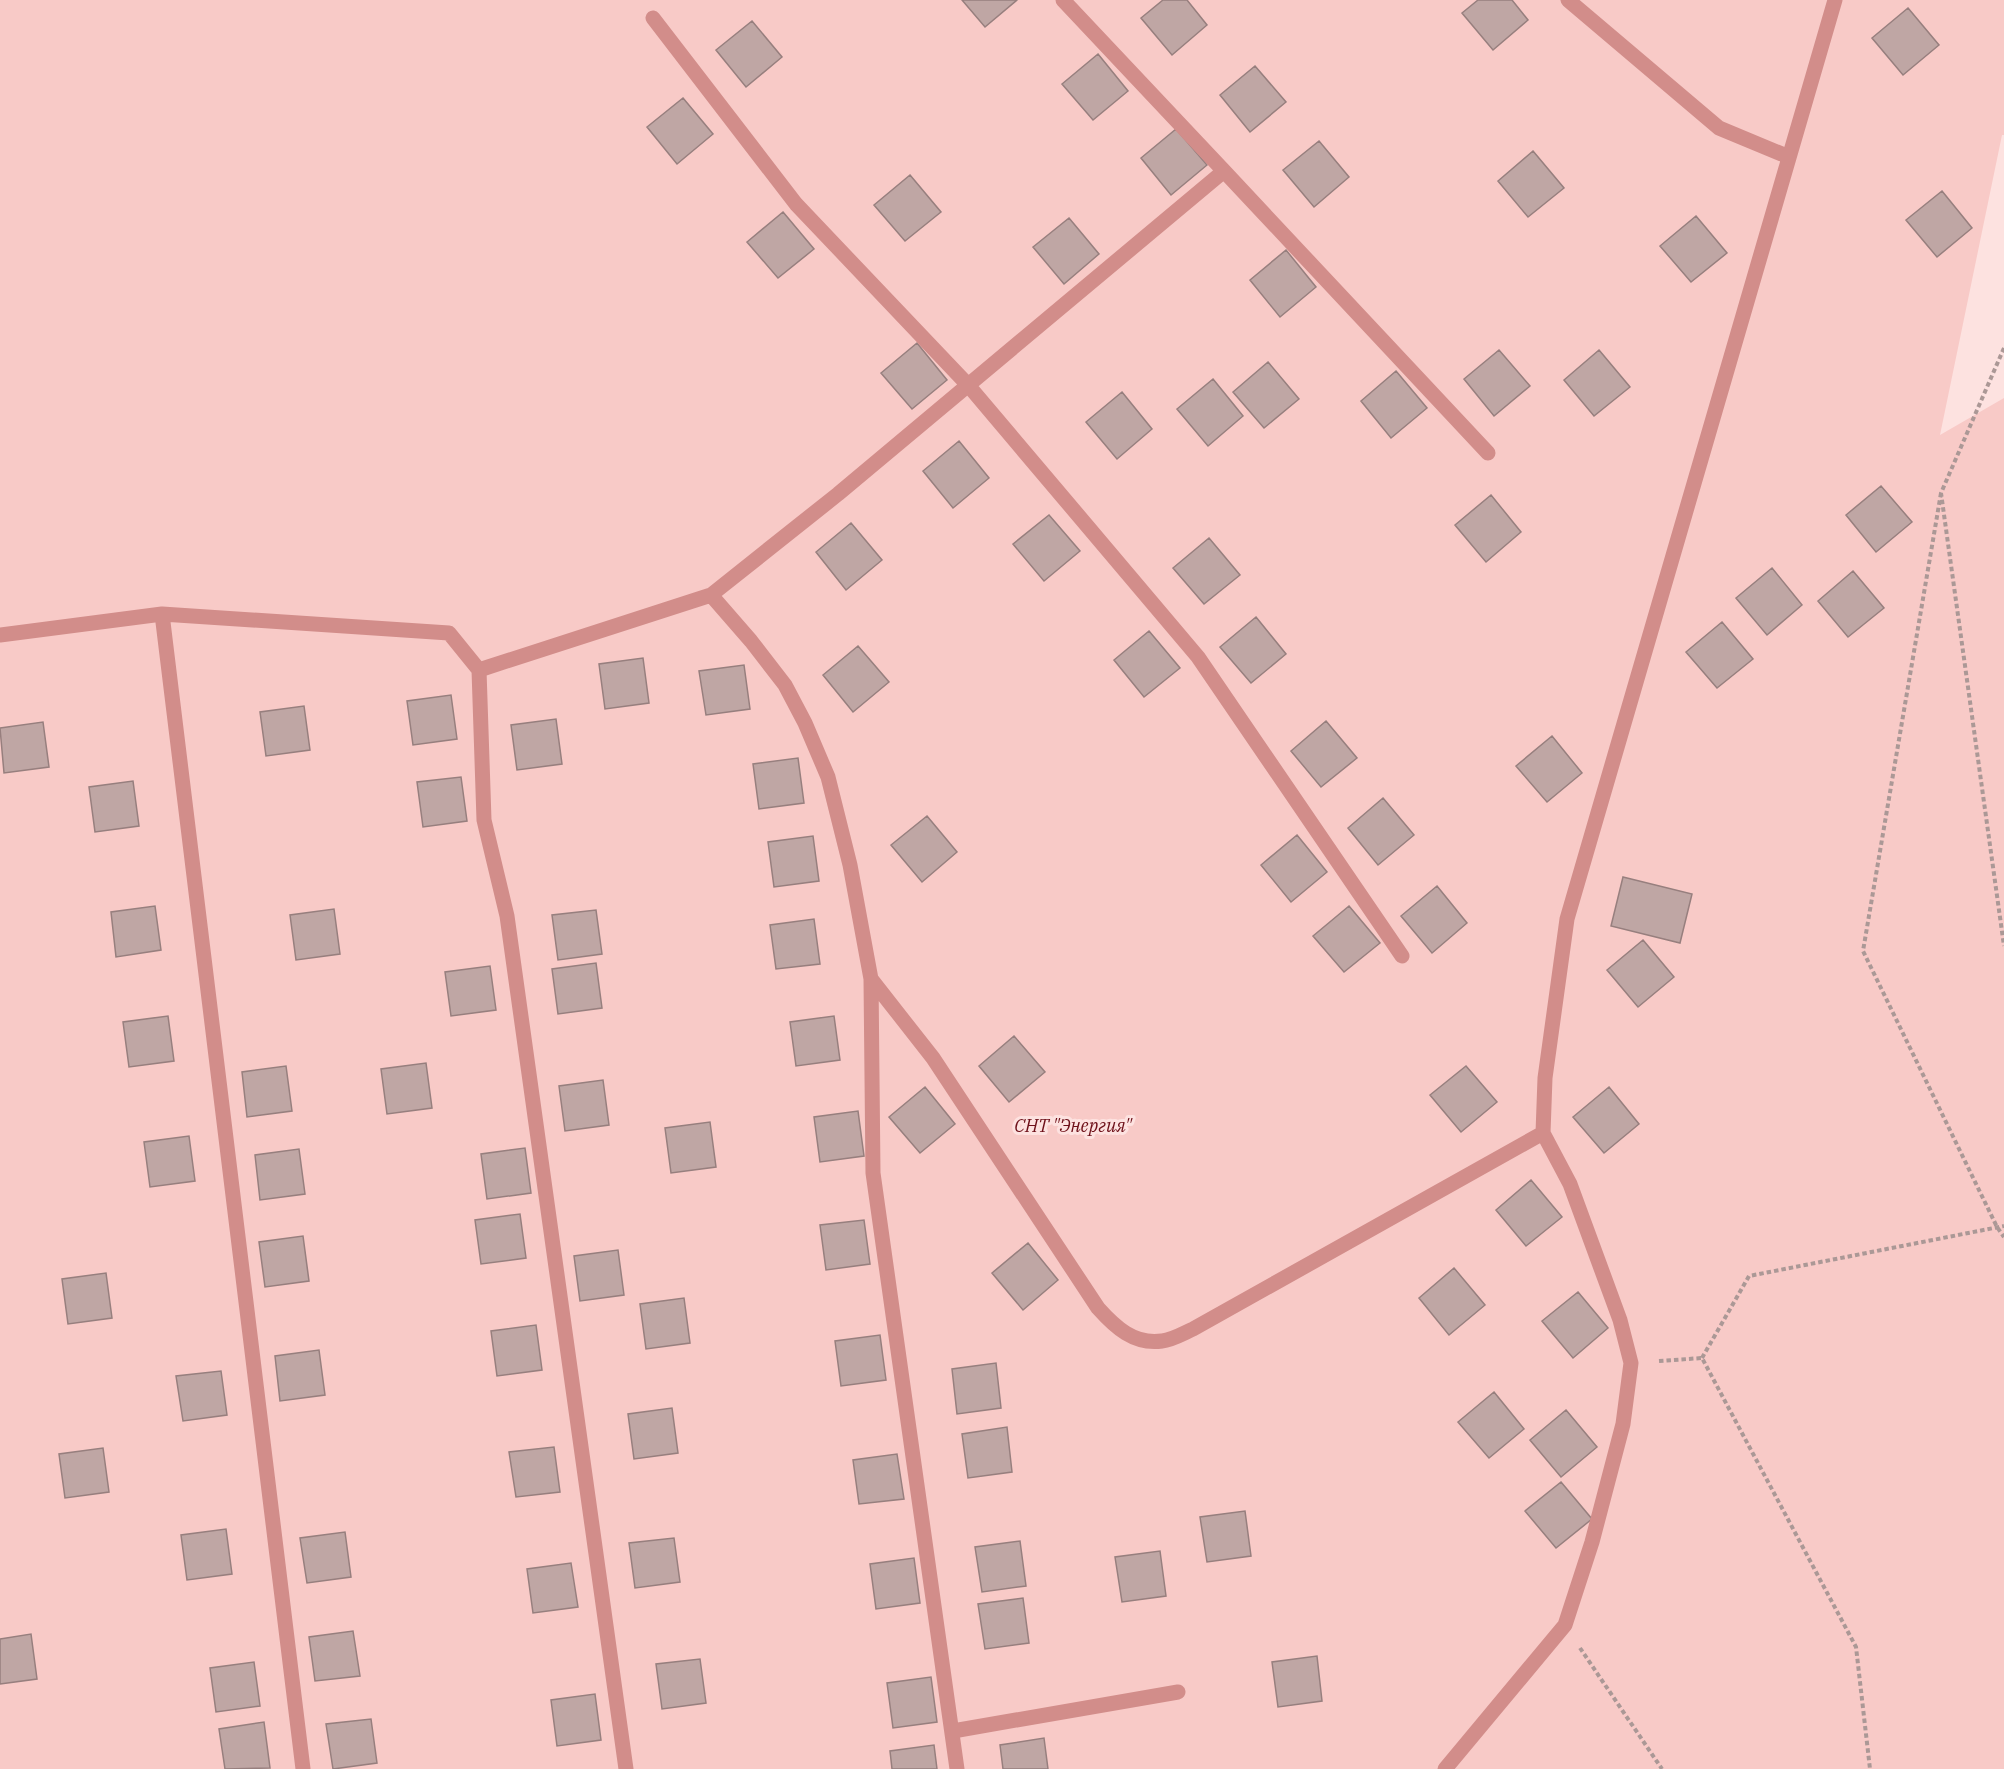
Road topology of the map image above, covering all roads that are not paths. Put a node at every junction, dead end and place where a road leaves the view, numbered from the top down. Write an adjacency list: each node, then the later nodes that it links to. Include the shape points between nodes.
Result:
1 (1063, 0): 6 (street)
2 (1568, 0): 5 (street, via 1719,128)
3 (1834, 0): 5 (street)
4 (653, 18): 7 (street, via 796,204)
5 (1788, 157): 15 (street, via 1567,919 1545,1078)
6 (1224, 171): 7 (street); 8 (street)
7 (968, 385): 9 (street); 13 (street, via 1198,657)
8 (1488, 453)
9 (711, 595): 12 (street); 14 (street, via 785,685 828,777 850,865)
10 (162, 614): 11 (street); 12 (street, via 449,633); 18 (street)
11 (0, 635)
12 (478, 670): 19 (street, via 484,820 507,916)
13 (1402, 956)
14 (871, 979): 15 (street, via 933,1058 1098,1308 1115,1328 1138,1339 1163,1341 1193,1329); 17 (street, via 873,1173)
15 (1543, 1133): 21 (street, via 1570,1184 1620,1320 1631,1363 1623,1425 1565,1625)
16 (1178, 1692): 17 (street)
17 (953, 1731): 20 (street)
18 (303, 1769)
19 (626, 1769)
20 (957, 1769)
21 (1445, 1769)

